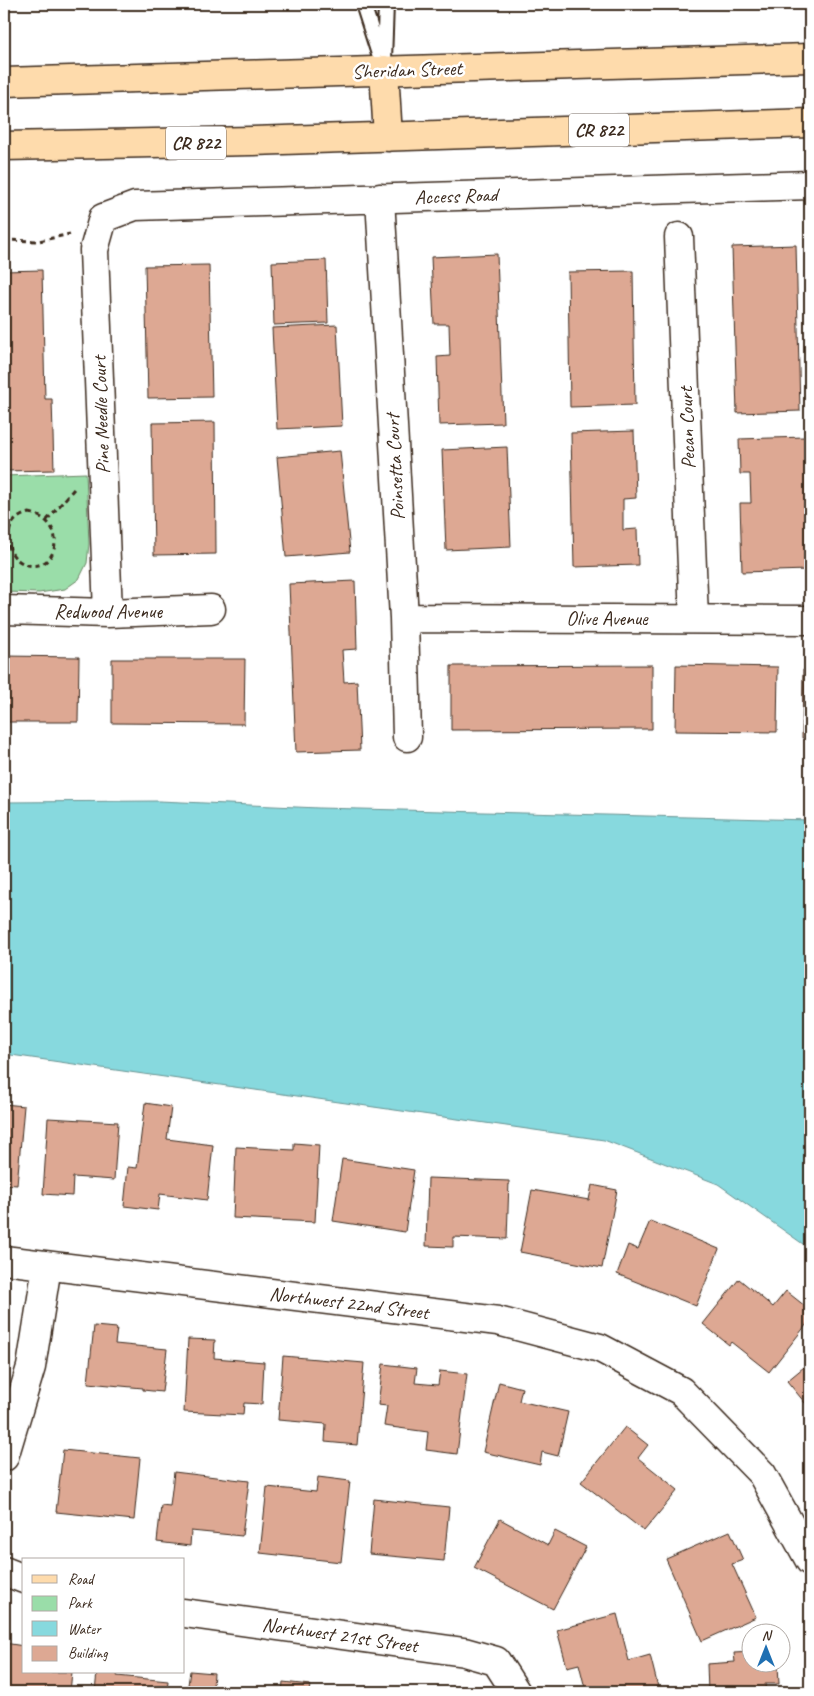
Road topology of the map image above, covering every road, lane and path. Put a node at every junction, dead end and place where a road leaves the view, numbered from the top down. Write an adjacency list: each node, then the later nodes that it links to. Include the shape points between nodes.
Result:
1 (363, 4): 4 (lane)
2 (386, 4): 4 (lane)
3 (810, 58): 4 (main road, Sheridan Street)
4 (384, 70): 5 (main road, Sheridan Street); 7 (main road)
5 (4, 82)
6 (810, 123): 7 (main road, CR 822)
7 (388, 137): 8 (main road, CR 822)
8 (4, 146)
9 (810, 185): 10 (street, Access Road)
10 (380, 198): 11 (street, Access Road, via 135,206); 19 (street, Poinsetta Court)
11 (103, 218): 13 (path, via 76,233 39,241); 18 (street, Pine Needle Court, via 94,250)
12 (679, 237): 20 (street, Pecan Court)
13 (4, 240)
14 (8, 549): 14 (path, via 10,527 22,515 39,515 52,527 55,536 53,552 41,564 23,564); 15 (path)
15 (4, 552)
16 (211, 609): 18 (street, Redwood Avenue)
17 (4, 610): 18 (street, Redwood Avenue)
18 (108, 613)
19 (404, 618): 20 (street, Olive Avenue); 22 (street, Poinsetta Court)
20 (694, 618): 21 (street, Olive Avenue)
21 (810, 620)
22 (407, 737)
23 (4, 1260): 24 (street, Northwest 22nd Street)
24 (47, 1266): 25 (street, via 31,1367); 26 (street, Northwest 22nd Street, via 498,1321 600,1348 681,1391 762,1474)
25 (4, 1457)
26 (810, 1561)
27 (4, 1571): 28 (street)
28 (22, 1578)
29 (185, 1613): 30 (street, Northwest 21st Street, via 464,1652 496,1661)
30 (516, 1692)

